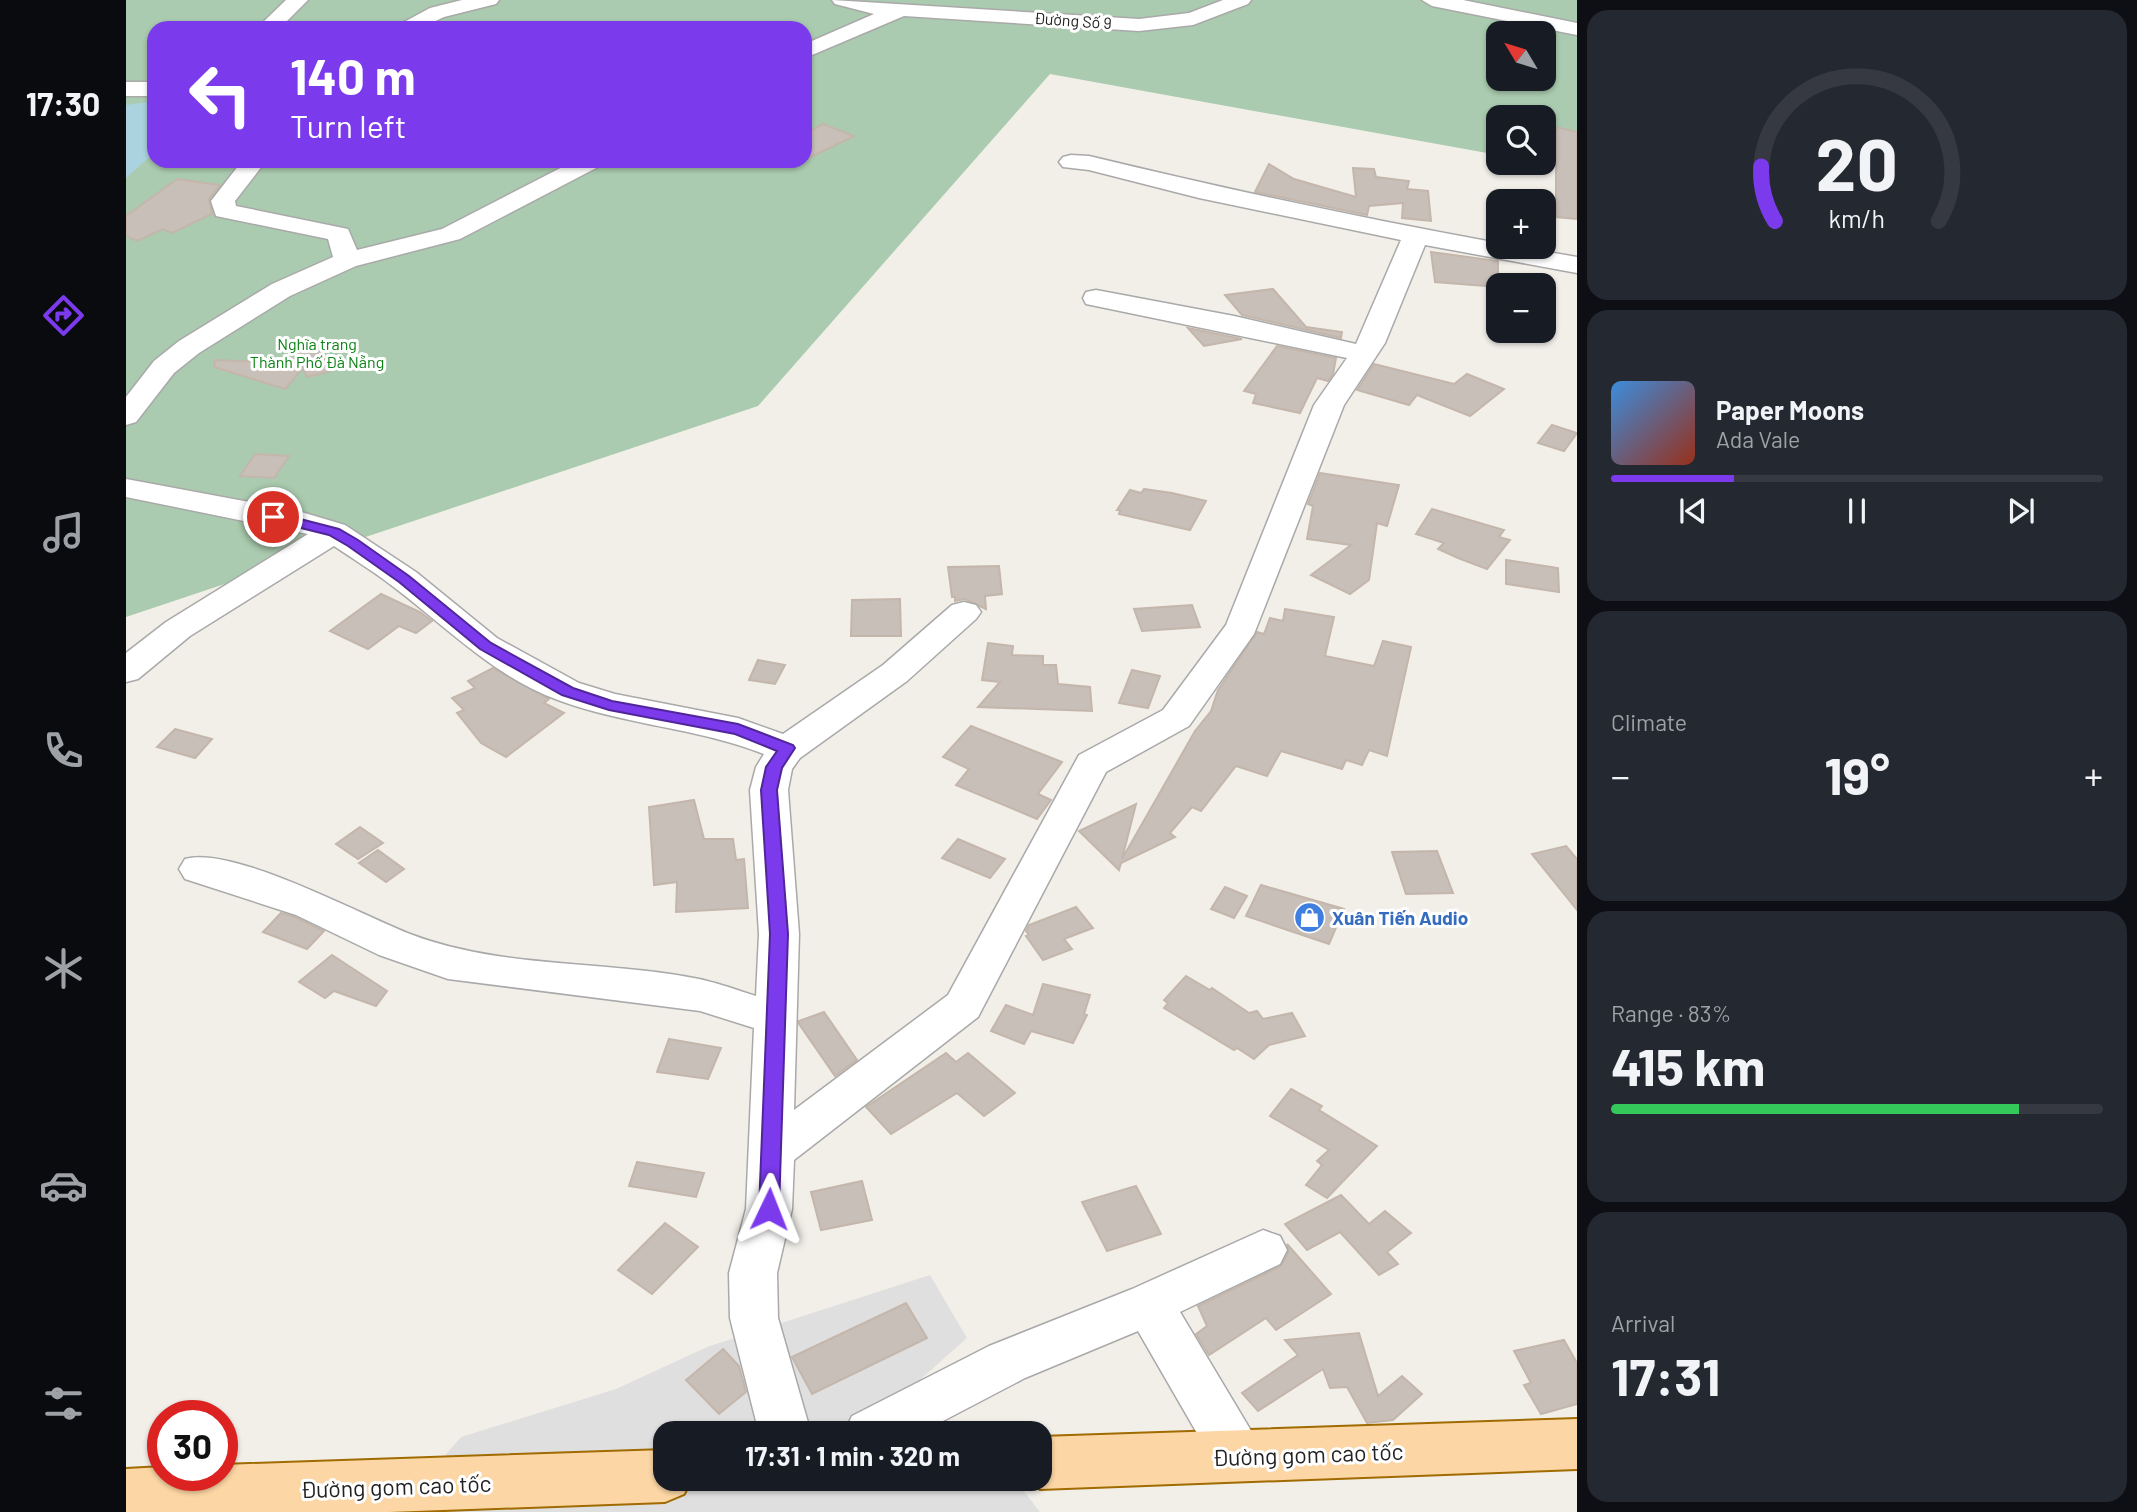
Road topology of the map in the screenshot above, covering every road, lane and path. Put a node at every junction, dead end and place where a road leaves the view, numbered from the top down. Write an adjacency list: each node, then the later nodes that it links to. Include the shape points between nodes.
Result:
1 (298, 0): 7 (street)
2 (489, 0): 8 (street)
3 (842, 0): 6 (street, Đường Số 9, via 877,8)
4 (1241, 0): 6 (street, Đường Số 9, via 1193,19 1139,25)
5 (1432, 0): 9 (street)
6 (904, 4): 10 (street)
7 (276, 21)
8 (418, 21)
9 (1577, 29)
10 (812, 49)
11 (126, 89): 12 (street)
12 (147, 89)
13 (1071, 162): 16 (street)
14 (249, 168): 17 (street, via 223,201 225,211 339,234)
15 (578, 168): 17 (street, via 451,234)
16 (1416, 236): 18 (street); 20 (street)
17 (347, 260): 21 (street, via 281,290 189,348 164,368)
18 (1577, 265)
19 (1096, 298): 20 (street)
20 (1364, 354): 29 (street, via 1329,405 1242,627 1176,718 1092,764 963,1006 772,1152)
21 (126, 416)
22 (126, 488): 23 (street)
23 (334, 532): 25 (street, via 178,629); 26 (street, via 404,579 485,646 567,691 609,705 738,730)
24 (964, 612): 26 (street, via 895,673)
25 (126, 671)
26 (787, 748): 28 (street, via 774,767 769,790 779,934)
27 (199, 869): 28 (street, via 297,900 448,964 700,995)
28 (776, 1018): 29 (street)
29 (769, 1209): 32 (street, via 753,1273 754,1318)
30 (1263, 1250): 31 (street)
31 (1149, 1304): 33 (street, via 1007,1362); 35 (street)
32 (782, 1421)
33 (893, 1421)
34 (1577, 1444): 35 (main road, Đường gom cao tốc)
35 (1238, 1456): 36 (main road, Đường gom cao tốc)
36 (1052, 1463)
37 (653, 1476): 38 (main road, Đường gom cao tốc)
38 (126, 1495)

